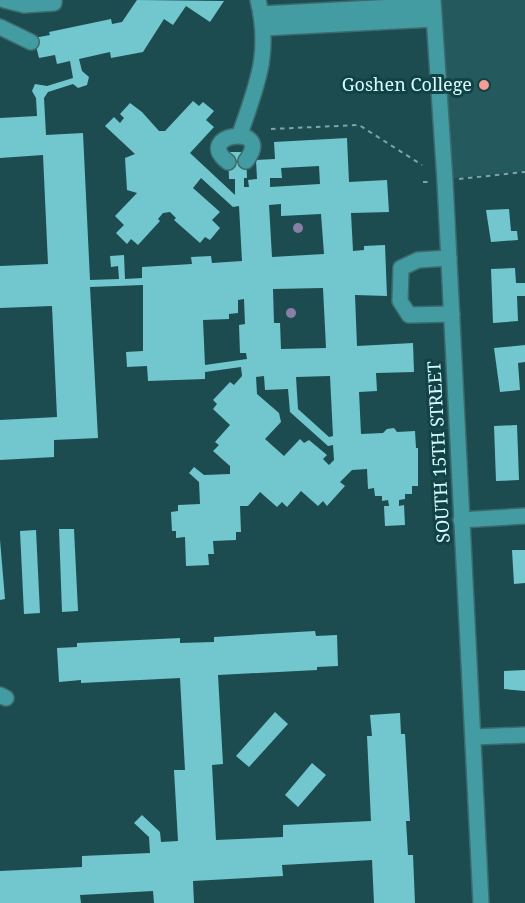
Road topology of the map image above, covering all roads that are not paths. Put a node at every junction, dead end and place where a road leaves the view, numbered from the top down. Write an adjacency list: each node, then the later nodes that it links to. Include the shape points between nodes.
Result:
1 (4, 0): 2 (street, via 24,5)
2 (54, 0)
3 (433, 8): 4 (street); 10 (street, SOUTH 15TH STREET)
4 (260, 14): 7 (street, via 264,58)
5 (0, 27): 6 (street)
6 (31, 42)
7 (240, 134): 8 (street, via 251,148); 9 (street, via 231,135 221,145)
8 (246, 161)
9 (228, 162)
10 (449, 258): 11 (street, SOUTH 15TH STREET); 11 (street, via 418,260 401,268 400,301 409,315)
11 (452, 314): 13 (street, SOUTH 15TH STREET)
12 (525, 516): 13 (street)
13 (461, 519): 15 (street, SOUTH 15TH STREET)
14 (525, 735): 15 (street)
15 (473, 737): 16 (street, SOUTH 15TH STREET)
16 (482, 903)

